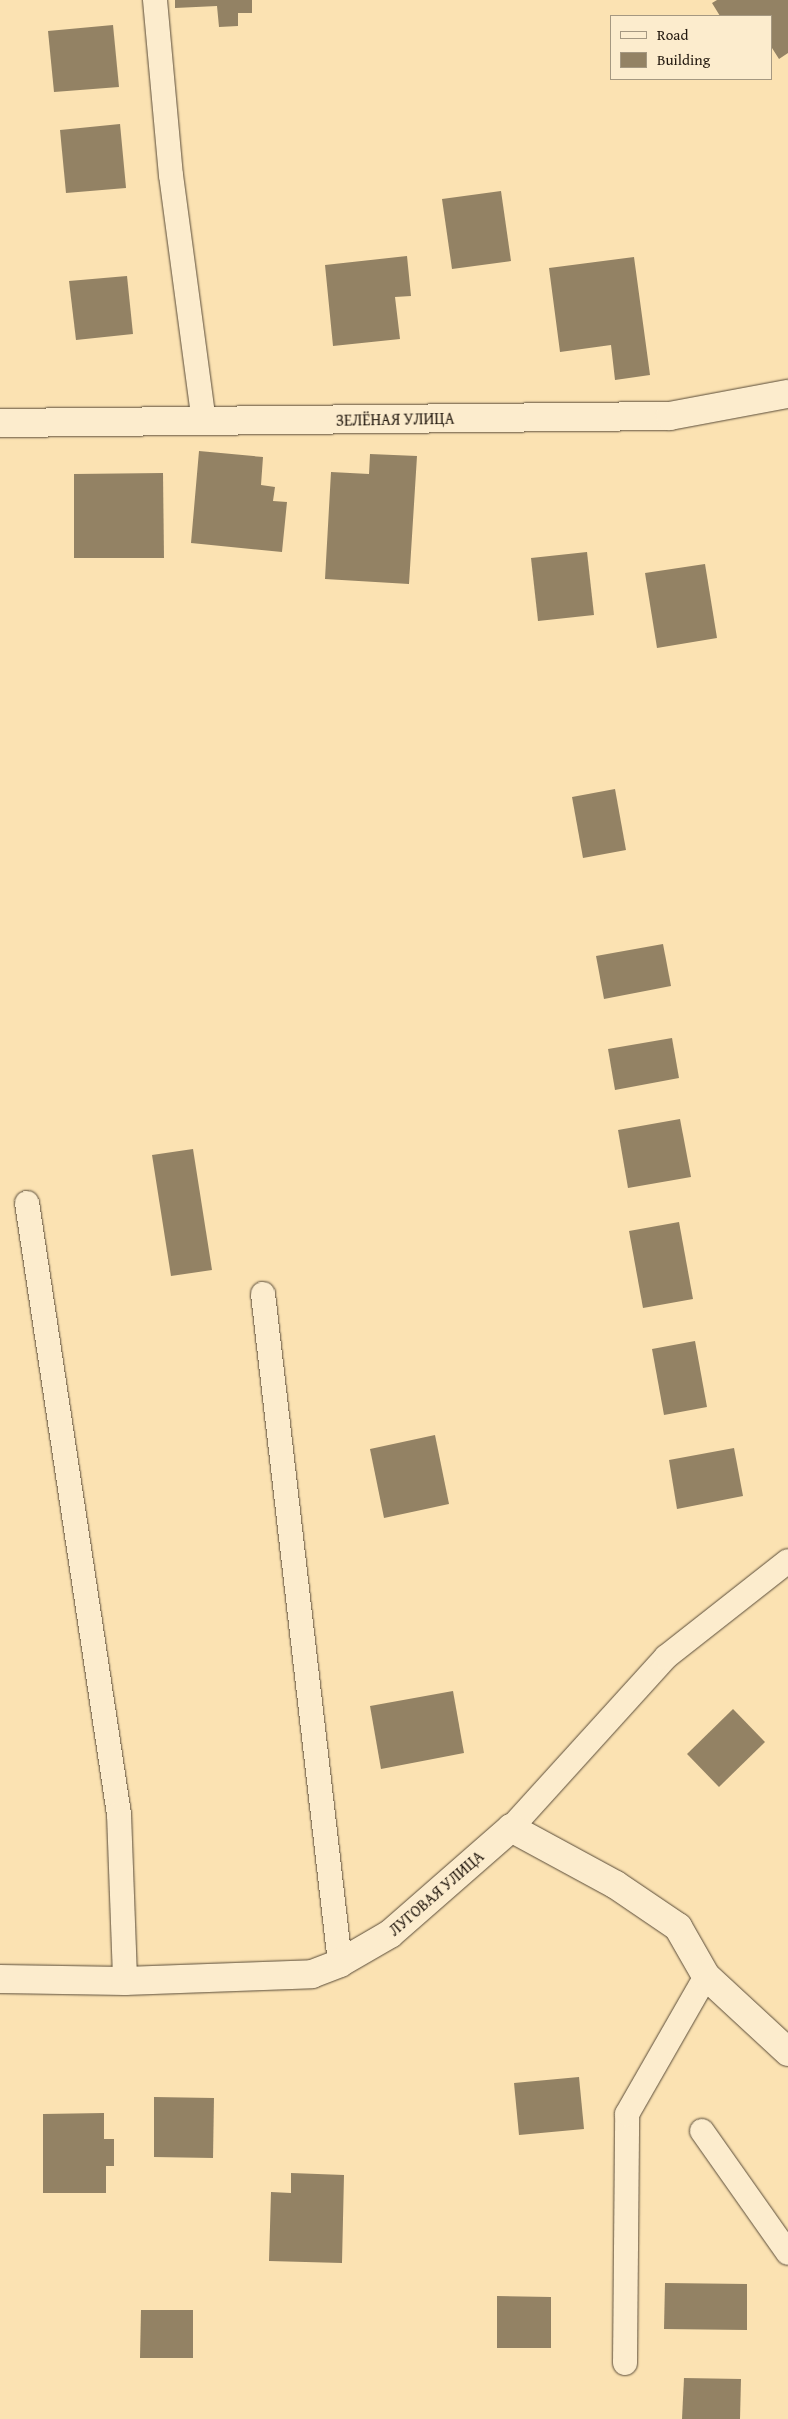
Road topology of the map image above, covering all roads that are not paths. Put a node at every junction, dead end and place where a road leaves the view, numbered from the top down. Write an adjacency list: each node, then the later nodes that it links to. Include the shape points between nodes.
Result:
1 (155, 0): 3 (lane, via 170,175)
2 (788, 394): 3 (street, ЗЕЛЁНАЯ УЛИЦА, via 670,416)
3 (204, 421): 4 (street, ЗЕЛЁНАЯ УЛИЦА)
4 (0, 424)
5 (28, 1203): 12 (lane, via 119,1814)
6 (263, 1294): 9 (lane)
7 (788, 1561): 8 (lane, via 666,1658)
8 (511, 1828): 9 (street, ЛУГОВАЯ УЛИЦА, via 390,1934); 10 (street, via 616,1885 678,1927)
9 (340, 1963): 12 (street, ЛУГОВАЯ УЛИЦА, via 312,1974)
10 (706, 1976): 13 (street); 16 (lane, via 627,2114)
11 (0, 1979): 12 (street, ЛУГОВАЯ УЛИЦА)
12 (125, 1981)
13 (788, 2052)
14 (702, 2131): 15 (lane)
15 (788, 2252)
16 (626, 2363)

